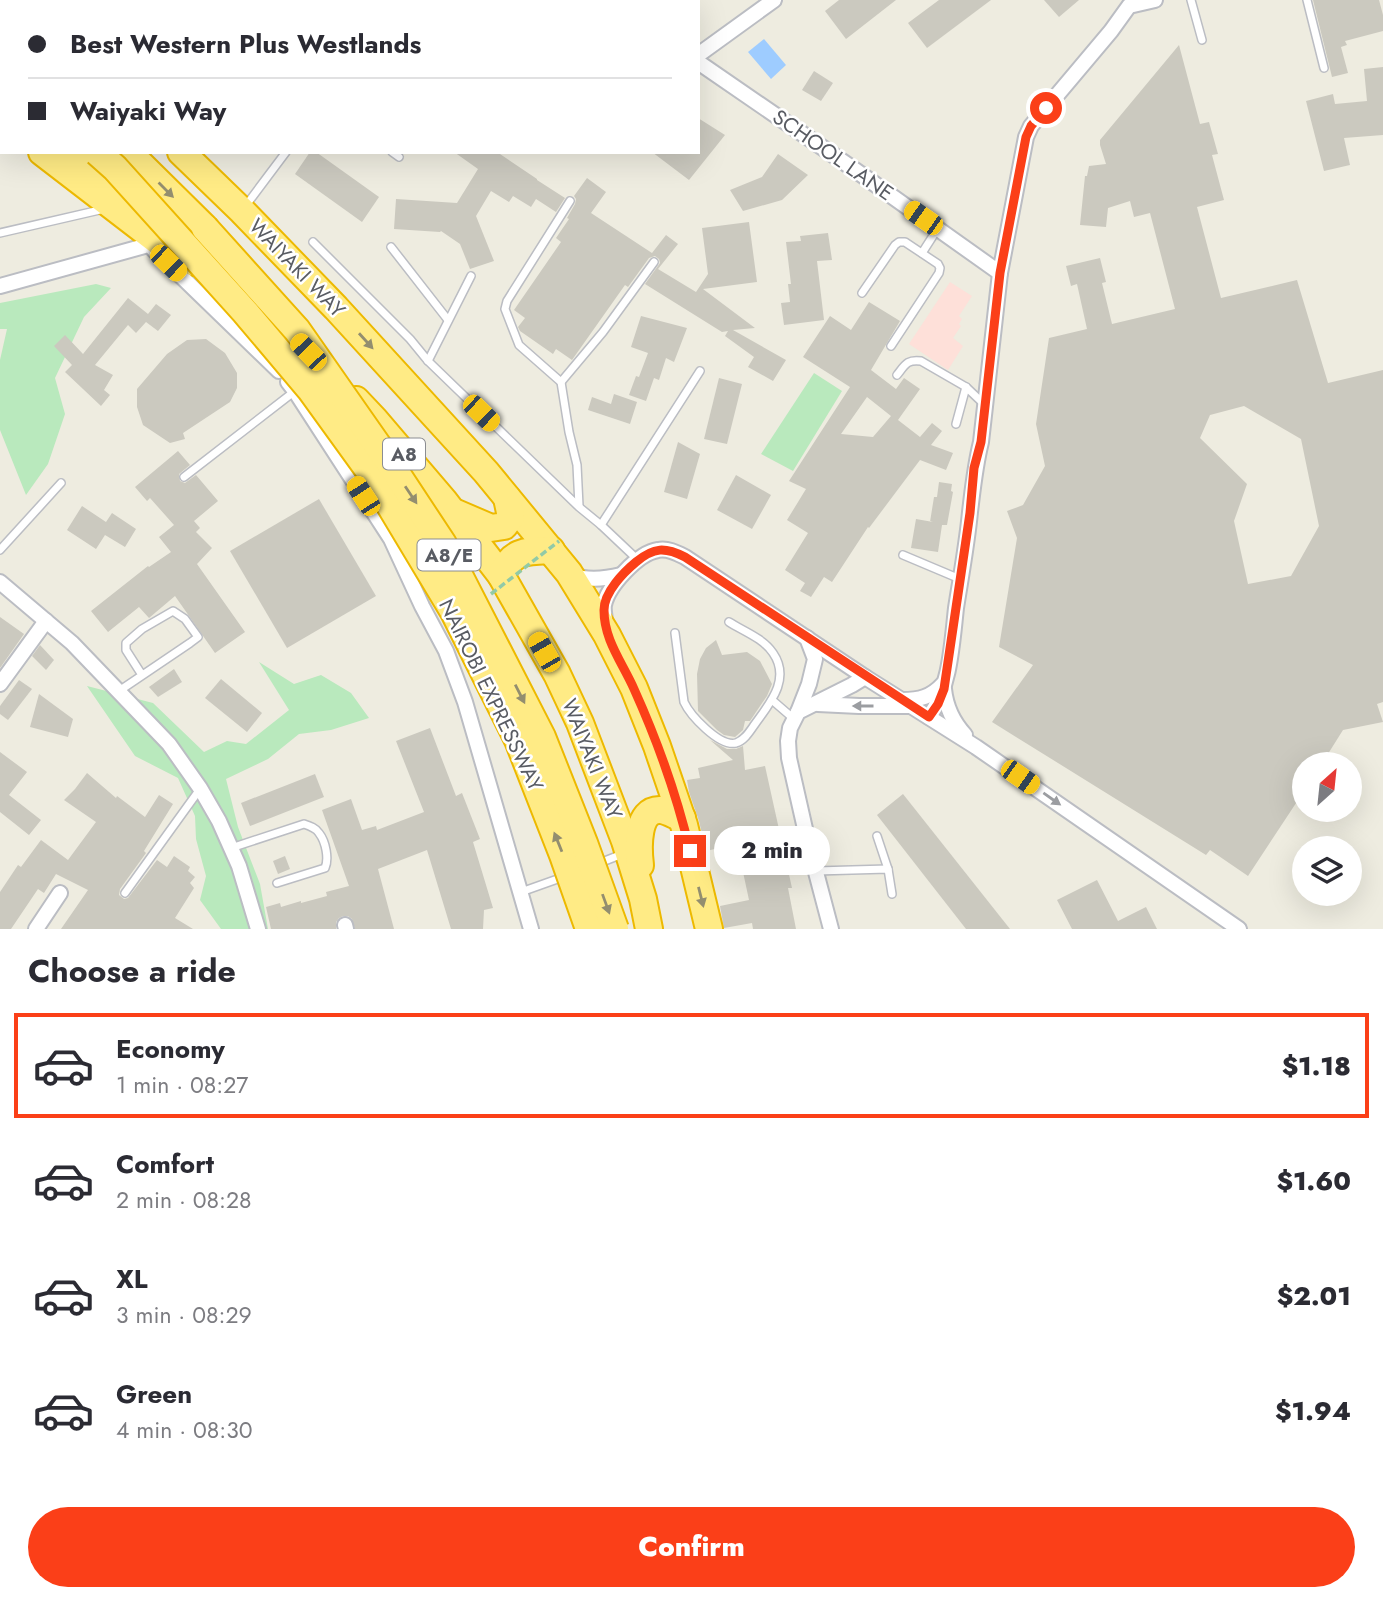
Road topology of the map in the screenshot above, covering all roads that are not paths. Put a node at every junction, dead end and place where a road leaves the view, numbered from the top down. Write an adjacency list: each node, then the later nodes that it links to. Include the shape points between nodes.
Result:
1 (774, 0): 6 (street)
2 (1191, 0): 5 (lane)
3 (1307, 0): 8 (lane)
4 (1145, 1): 26 (street, via 1129,6 1031,126)
5 (1202, 40)
6 (700, 54)
7 (700, 63): 18 (street, SCHOOL LANE)
8 (1324, 68)
9 (46, 154): 16 (highway)
10 (76, 154): 24 (highway, WAIYAKI WAY / A8)
11 (99, 154): 80 (highway, NAIROBI EXPRESSWAY / A8/E, one-way to 11, bridge, via 454,612 370,472 310,389 245,312)
12 (130, 154): 34 (highway, NAIROBI EXPRESSWAY / A8/E, one-way to 34, bridge, via 205,228 297,330)
13 (183, 154): 17 (highway, WAIYAKI WAY / A8)
14 (285, 154): 17 (lane)
15 (570, 201): 38 (lane, via 505,309 519,345)
16 (112, 207): 19 (lane); 21 (highway)
17 (242, 211): 45 (highway, WAIYAKI WAY / A8, one-way to 45)
18 (938, 228): 23 (lane); 26 (street, SCHOOL LANE)
19 (0, 233)
20 (313, 242): 33 (lane)
21 (154, 244): 24 (highway, via 192,262); 28 (street); 35 (street)
22 (390, 247): 31 (lane)
23 (922, 253): 29 (lane, via 899,242); 32 (lane, via 938,264 939,273)
24 (216, 261): 30 (highway, WAIYAKI WAY / A8)
25 (654, 262): 38 (lane)
26 (1000, 273): 41 (street)
27 (471, 276): 31 (lane)
28 (0, 286)
29 (862, 293)
30 (276, 318): 34 (highway, WAIYAKI WAY / A8); 35 (street)
31 (448, 320): 33 (lane)
32 (891, 346)
33 (428, 361): 46 (lane)
34 (320, 364): 47 (highway, WAIYAKI WAY / A8); 80 (highway, NAIROBI EXPRESSWAY / A8/E, one-way to 80, bridge, via 443,544 542,737)
35 (279, 371): 40 (street)
36 (700, 371): 48 (lane)
37 (898, 375): 39 (lane, via 913,360)
38 (561, 382): 46 (lane, via 577,465)
39 (966, 387): 41 (lane); 42 (lane)
40 (295, 391): 43 (lane); 83 (street, via 391,539 446,651)
41 (985, 405): 55 (street)
42 (956, 424)
43 (184, 477)
44 (61, 483): 50 (lane)
45 (507, 498): 47 (highway, via 511,517 504,526 491,528); 49 (highway, WAIYAKI WAY / A8)
46 (579, 507): 48 (lane)
47 (452, 511): 57 (highway, WAIYAKI WAY / A8)
48 (601, 525): 52 (lane)
49 (555, 546): 53 (highway, WAIYAKI WAY / A8); 57 (highway, via 526,551 508,561)
50 (0, 550)
51 (903, 555): 55 (lane)
52 (639, 560): 54 (street); 62 (street, via 659,550 685,557)
53 (569, 573): 54 (street, via 595,579); 61 (highway, WAIYAKI WAY / A8)
54 (621, 575): 61 (street, via 604,607)
55 (960, 579): 66 (street)
56 (0, 582): 58 (street)
57 (494, 586): 78 (highway, WAIYAKI WAY / A8, via 557,674)
58 (46, 621): 65 (street); 67 (street)
59 (729, 622): 68 (lane, via 768,646 777,660 780,680)
60 (675, 633): 68 (lane, via 684,702 695,719 720,739 736,743 745,738)
61 (607, 635): 75 (highway, WAIYAKI WAY / A8, via 634,688)
62 (807, 638): 64 (street); 71 (street, via 815,659)
63 (142, 676): 63 (lane, via 126,643 173,611 198,636); 67 (lane)
64 (864, 677): 69 (street); 70 (street)
65 (0, 684)
66 (944, 686): 69 (street); 72 (street); 73 (street, via 948,710)
67 (119, 691): 74 (street, via 169,744)
68 (772, 700): 71 (lane)
69 (906, 703): 70 (street, one-way to 70); 72 (street)
70 (816, 704): 71 (street)
71 (796, 716): 81 (street, via 790,728 789,758)
72 (929, 717): 73 (street)
73 (976, 747): 96 (street, one-way to 96)
74 (200, 789): 77 (street); 85 (lane)
75 (682, 818): 87 (highway, via 653,811 641,823 638,850); 94 (highway, WAIYAKI WAY / A8, one-way to 94)
76 (877, 836): 79 (lane)
77 (231, 848): 82 (lane, via 304,824 318,831 328,860 325,869); 89 (street)
78 (628, 852): 80 (lane); 87 (highway, WAIYAKI WAY / A8)
79 (888, 869): 81 (lane); 86 (lane)
80 (581, 870): 83 (lane); 91 (highway, NAIROBI EXPRESSWAY / A8/E, bridge); 92 (highway, NAIROBI EXPRESSWAY / A8/E, one-way to 92, bridge)
81 (816, 871): 95 (street)
82 (277, 883)
83 (521, 892): 90 (street)
84 (60, 893): 88 (street)
85 (125, 893)
86 (892, 894)
87 (643, 899): 93 (highway, WAIYAKI WAY / A8)
88 (36, 929)
89 (258, 929)
90 (531, 929)
91 (589, 929)
92 (615, 929)
93 (649, 929)
94 (709, 929)
95 (831, 929)
96 (1239, 929)

